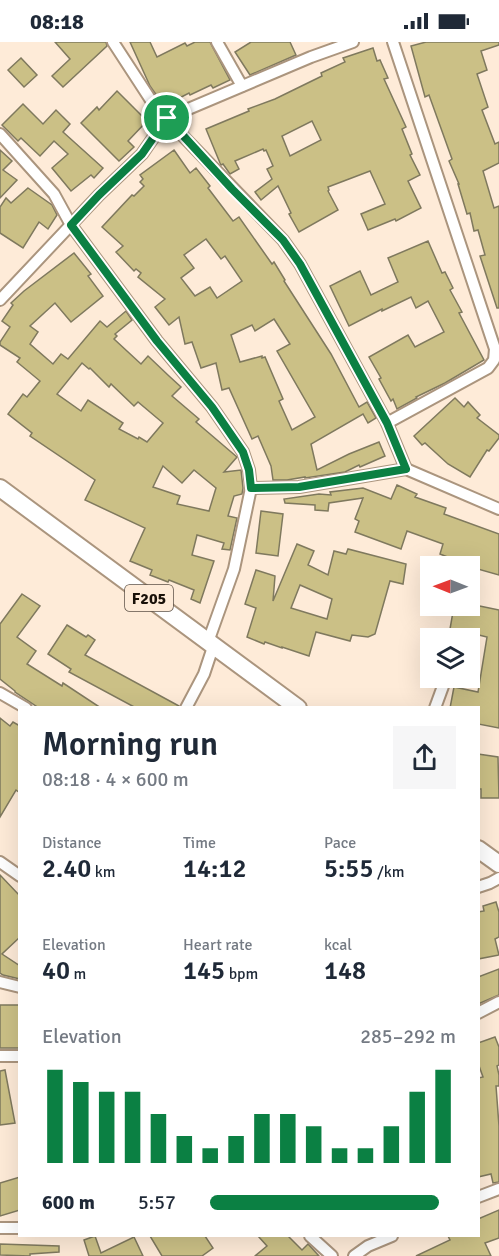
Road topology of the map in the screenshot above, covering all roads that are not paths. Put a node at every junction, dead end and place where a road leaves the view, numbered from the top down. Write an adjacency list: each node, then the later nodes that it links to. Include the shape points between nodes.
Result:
1 (113, 42): 6 (street, via 156,108)
2 (217, 42): 5 (street)
3 (353, 42): 5 (street)
4 (393, 42): 10 (street, via 495,349 488,368)
5 (242, 86): 6 (street)
6 (167, 118): 8 (street, via 142,154); 10 (street, via 283,240)
7 (0, 134): 8 (street, via 54,194)
8 (71, 225): 9 (street); 13 (street, via 243,452)
9 (0, 300)
10 (387, 423): 11 (street)
11 (406, 469): 13 (street, via 299,487); 15 (street)
12 (0, 488): 16 (main road, F205)
13 (251, 488): 17 (street, via 234,569)
14 (0, 498): 16 (main road, F205)
15 (499, 509)
16 (44, 525): 17 (main road, F205)
17 (210, 646): 21 (street, via 204,674); 22 (main road, F205); 23 (main road, F205)
18 (442, 688): 24 (street)
19 (0, 693): 20 (street)
20 (23, 706)
21 (187, 706)
22 (288, 706)
23 (295, 706)
24 (436, 706)
25 (480, 841): 27 (main road)
26 (480, 850): 29 (main road)
27 (499, 855)
28 (0, 862): 30 (street)
29 (499, 864)
30 (18, 875)
31 (499, 878): 32 (street)
32 (480, 886)
33 (0, 982): 34 (street)
34 (18, 986)
35 (499, 1002): 36 (street)
36 (480, 1012)
37 (0, 1056): 38 (street)
38 (18, 1056)
39 (499, 1189): 40 (street)
40 (480, 1196)
41 (0, 1228): 42 (street)
42 (18, 1228)
43 (311, 1237): 45 (street)
44 (390, 1237): 46 (street)
45 (332, 1256)
46 (354, 1256)

